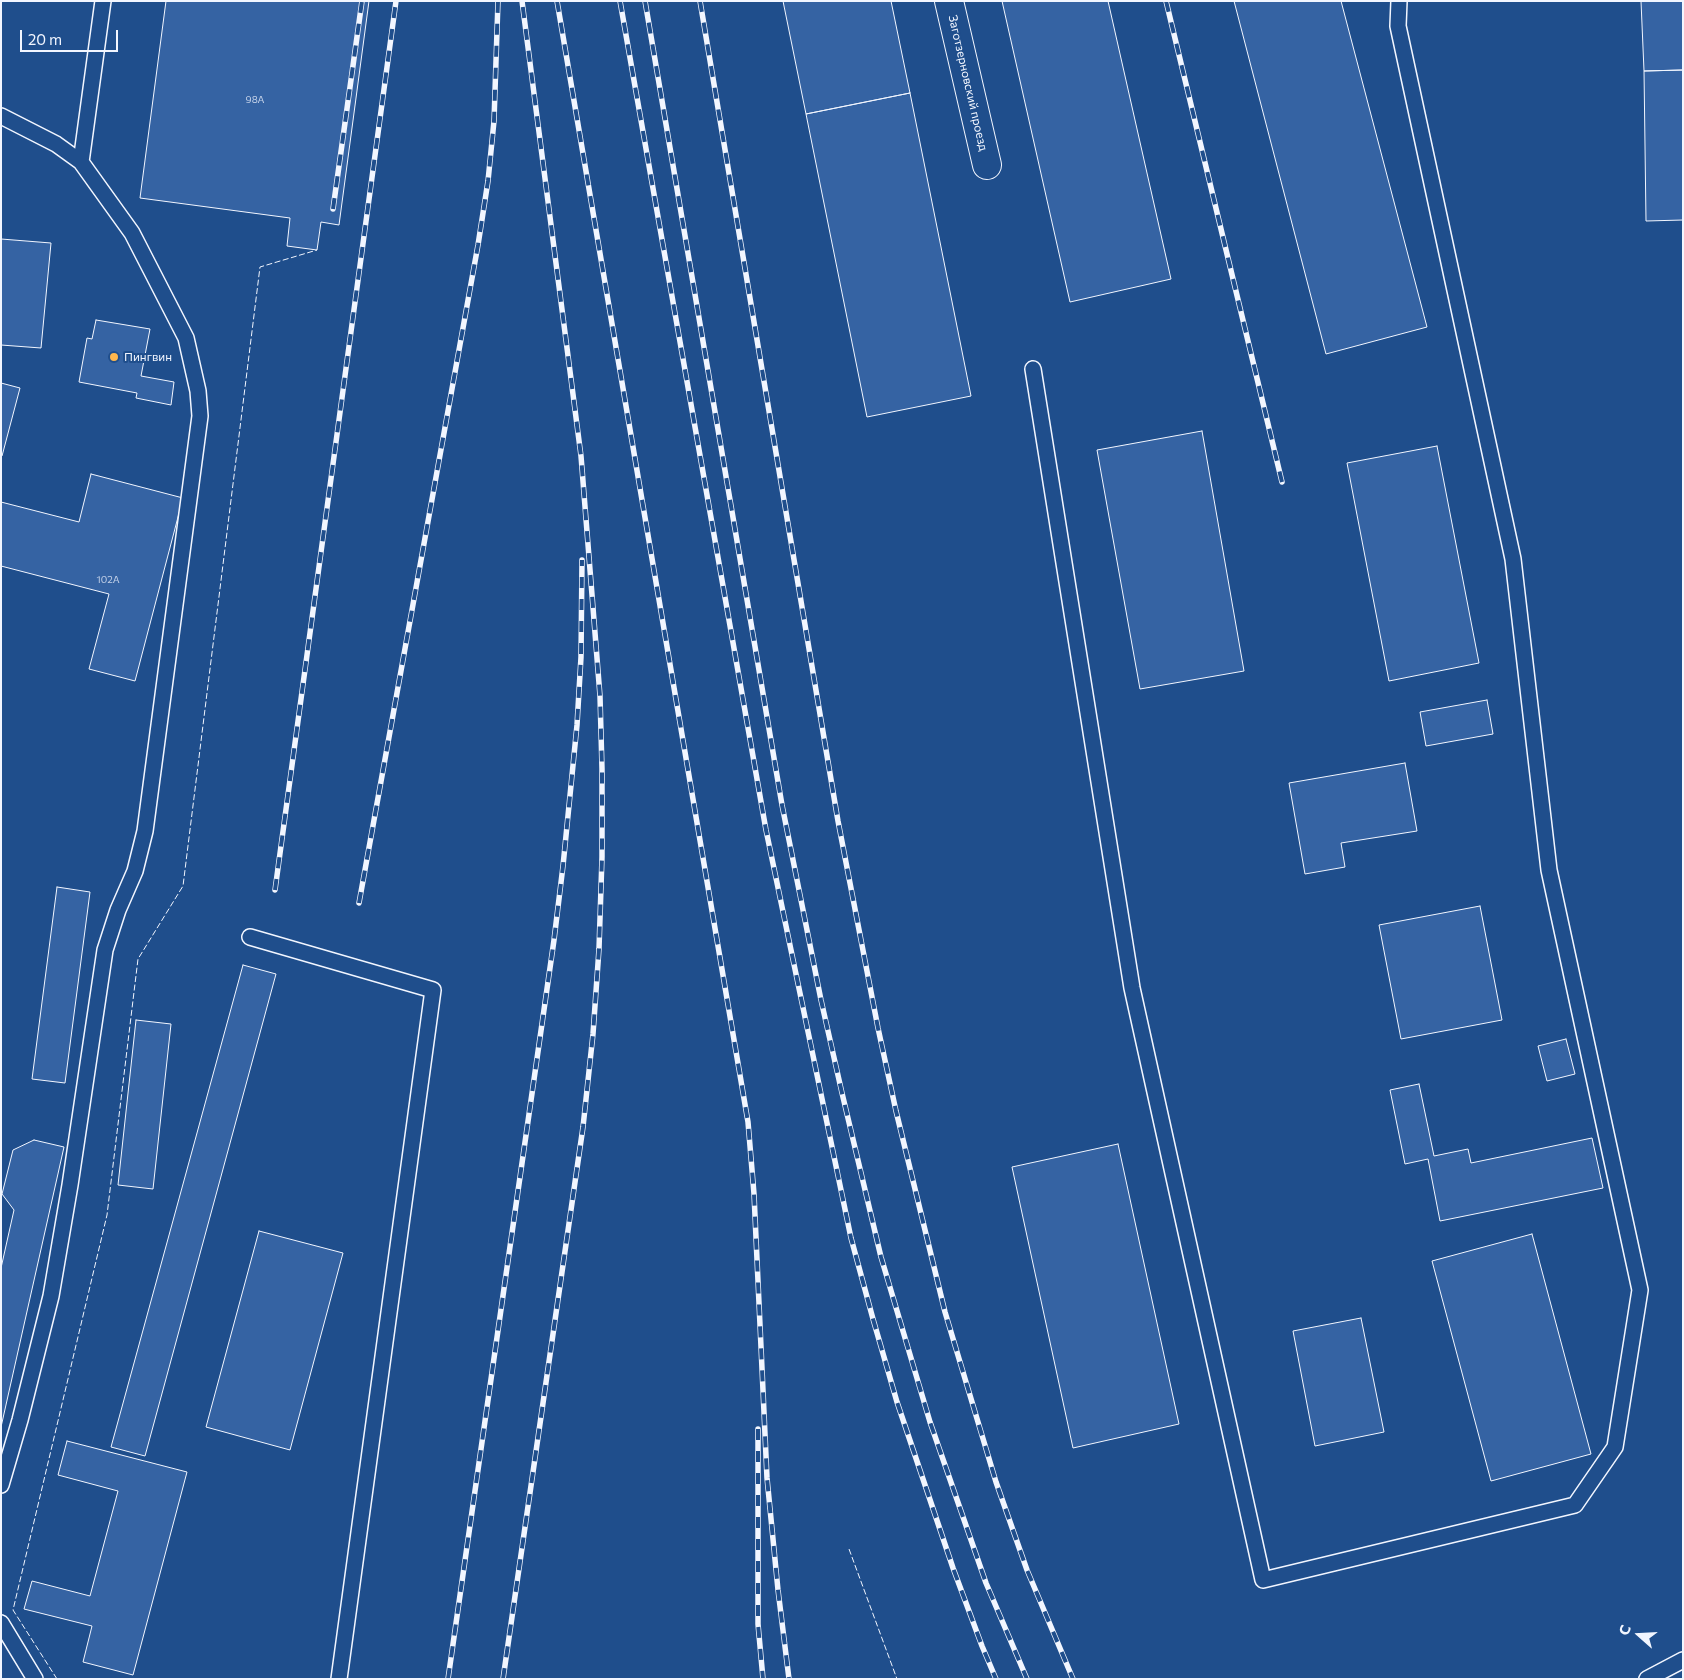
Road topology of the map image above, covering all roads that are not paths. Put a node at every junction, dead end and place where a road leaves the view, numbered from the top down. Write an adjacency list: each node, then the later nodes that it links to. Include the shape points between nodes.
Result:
1 (104, 1): 5 (lane)
2 (948, 1): 6 (street, Заготзерновский проезд)
3 (1399, 1): 7 (lane, via 1398,26 1513,559 1549,870 1640,1290 1615,1447 1575,1505 1263,1580 1132,988)
4 (1, 116): 5 (lane, via 56,144)
5 (81, 162): 9 (lane, via 132,233 186,338 200,416 145,832 135,871 105,950 51,1296)
6 (987, 165)
7 (1033, 369)
8 (250, 937): 13 (lane, via 433,990)
9 (1, 1485)
10 (1, 1623): 12 (lane)
11 (1683, 1660): 14 (lane)
12 (35, 1679)
13 (339, 1679)
14 (1647, 1679)

